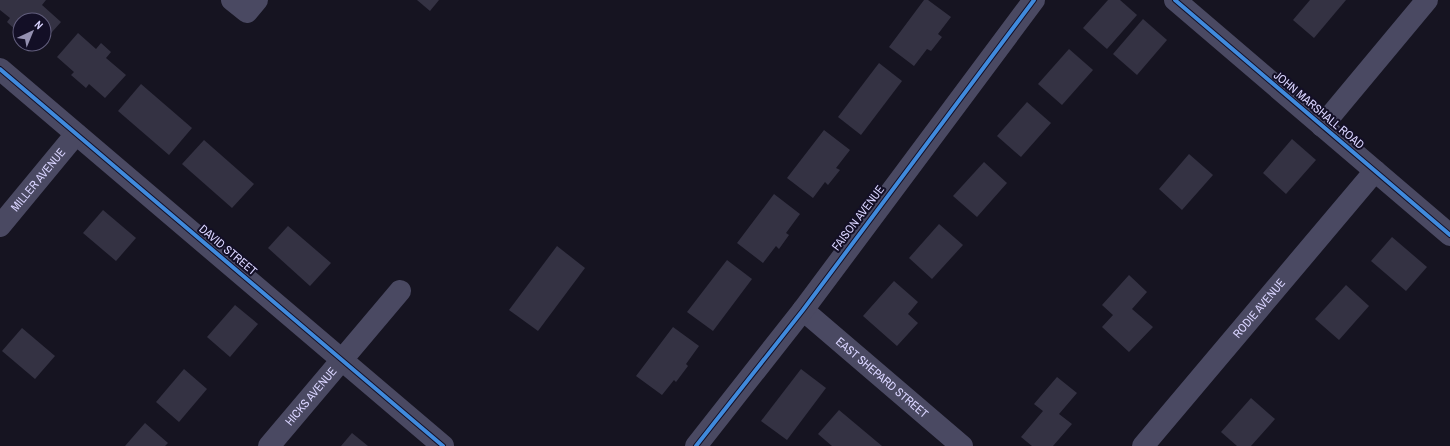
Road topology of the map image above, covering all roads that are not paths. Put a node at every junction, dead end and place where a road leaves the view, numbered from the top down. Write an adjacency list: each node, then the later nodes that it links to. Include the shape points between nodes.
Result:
1 (232, 0): 2 (street, via 246,12)
2 (257, 0)
3 (1034, 0): 13 (street, FAISON AVENUE)
4 (1175, 0): 7 (street, JOHN MARSHALL ROAD)
5 (1427, 0): 7 (street)
6 (0, 69): 8 (street, DAVID STREET)
7 (1322, 126): 9 (street, JOHN MARSHALL ROAD)
8 (76, 134): 10 (street, MILLER AVENUE); 14 (street, DAVID STREET)
9 (1375, 171): 11 (street, JOHN MARSHALL ROAD); 19 (street, RODIE AVENUE)
10 (0, 226)
11 (1450, 235)
12 (400, 291): 14 (street, HICKS AVENUE)
13 (803, 310): 17 (street, FAISON AVENUE); 18 (street, EAST SHEPARD STREET)
14 (342, 361): 15 (street, HICKS AVENUE); 16 (street, DAVID STREET)
15 (269, 446)
16 (443, 446)
17 (696, 446)
18 (962, 446)
19 (1143, 446)

